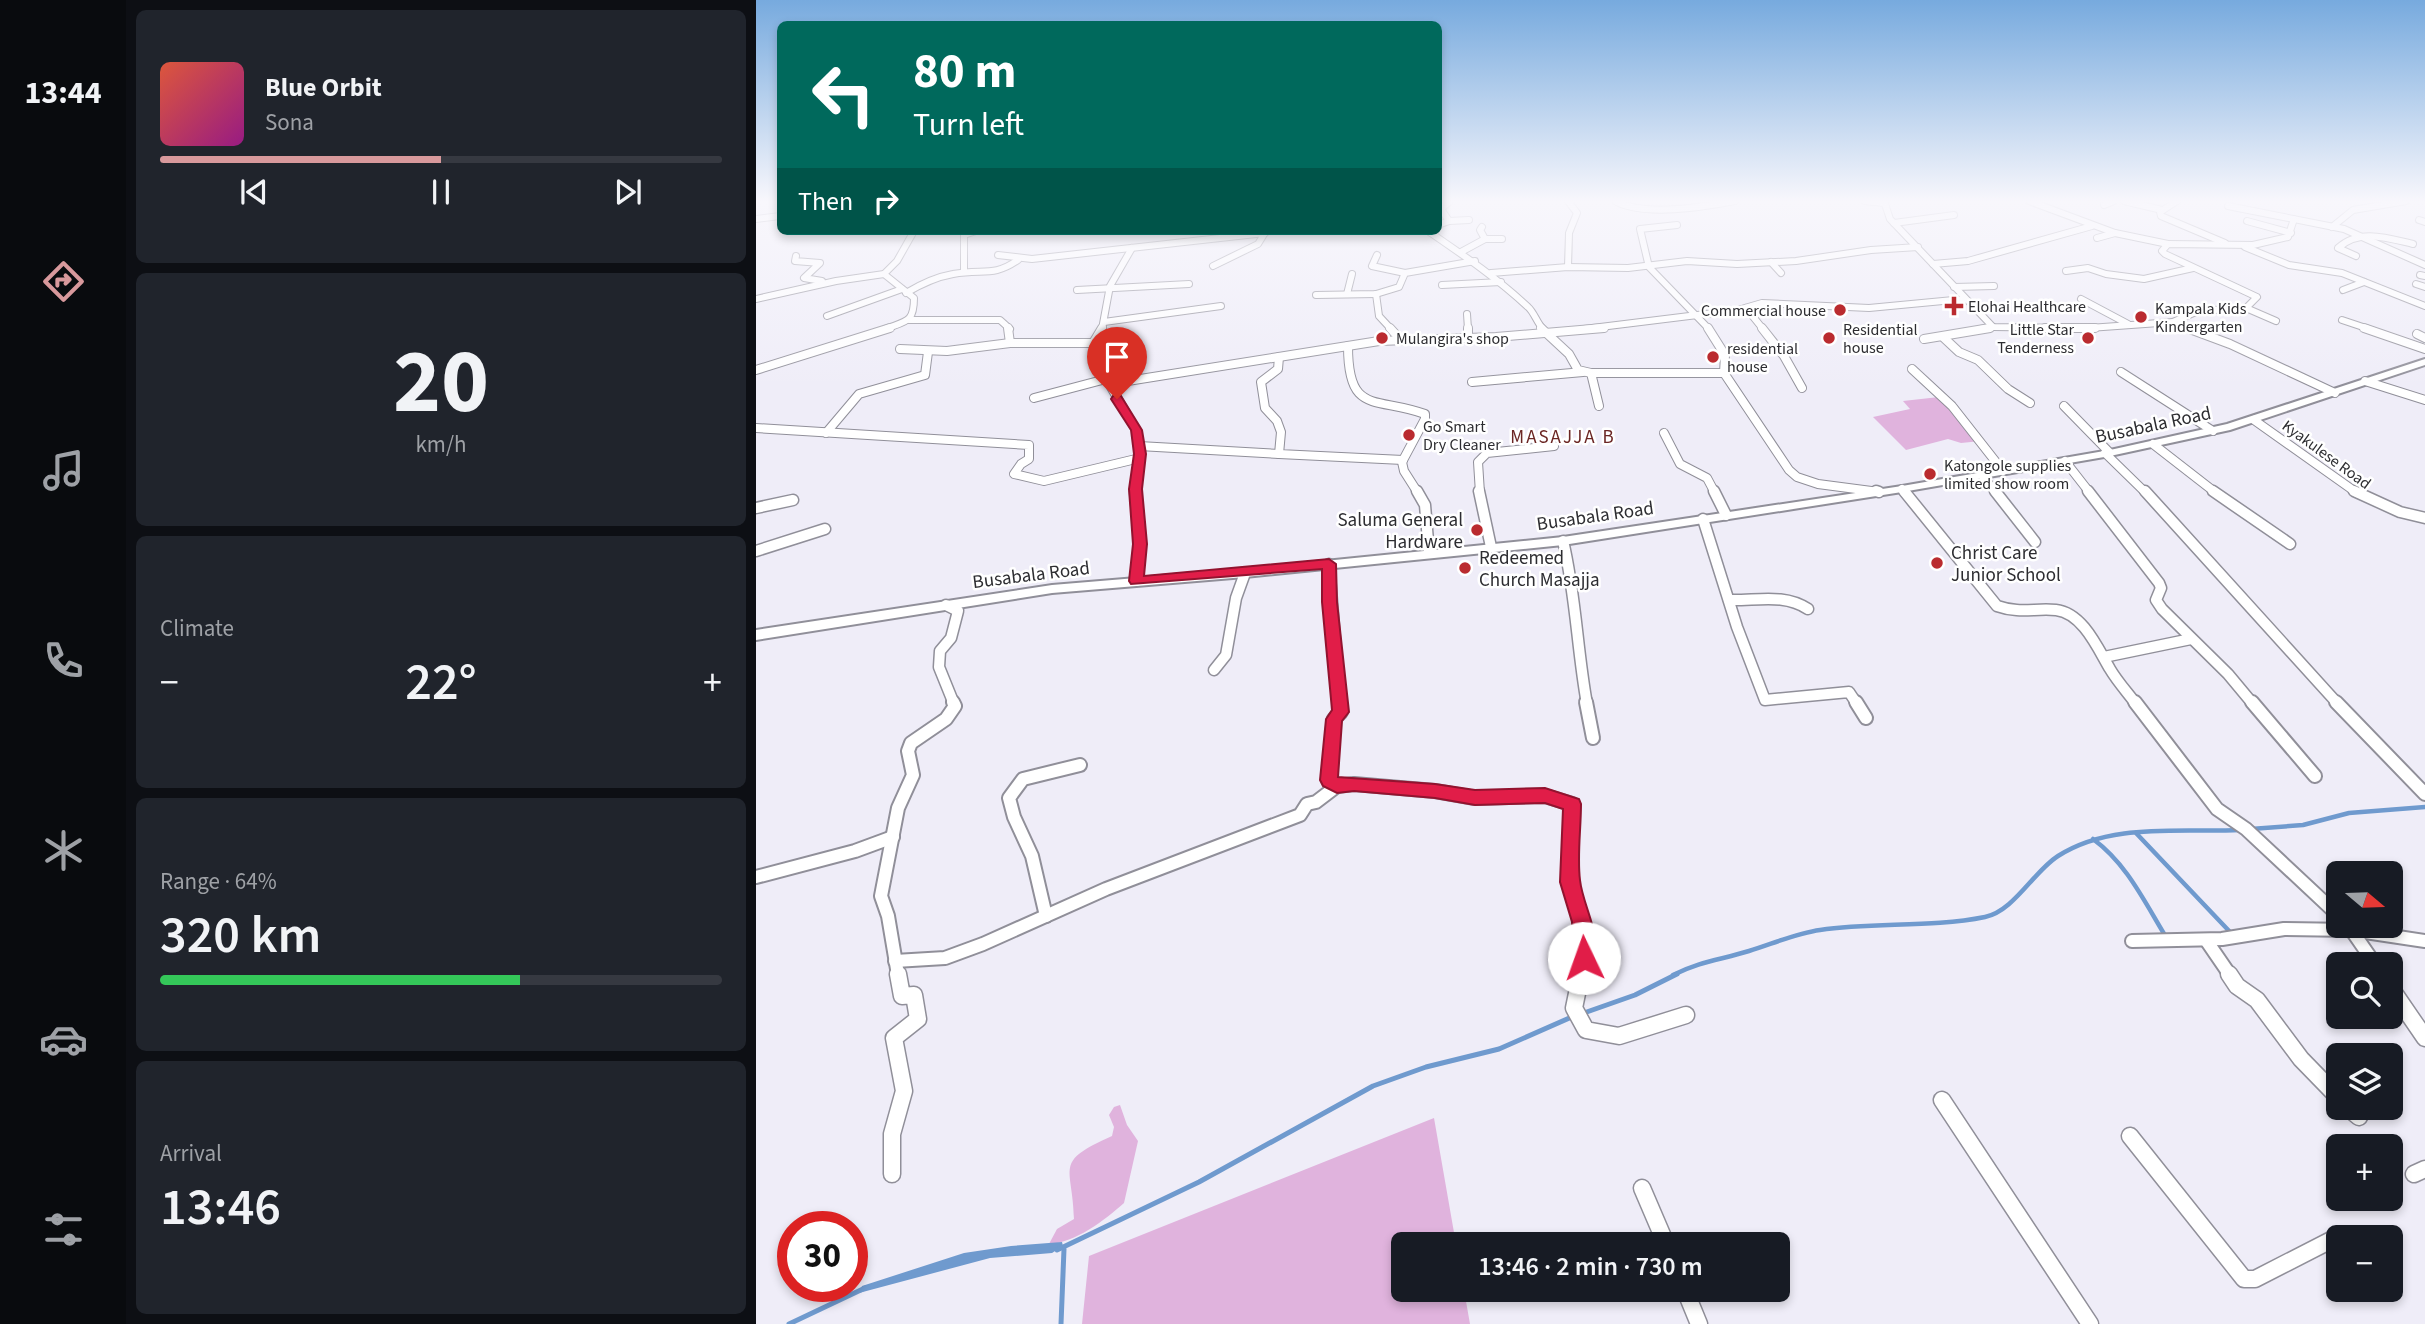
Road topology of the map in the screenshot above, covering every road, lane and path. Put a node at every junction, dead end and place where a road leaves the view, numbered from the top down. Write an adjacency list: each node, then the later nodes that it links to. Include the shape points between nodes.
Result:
1 (810, 263): 33 (street, via 821,264 804,278)
2 (895, 263): 31 (street)
3 (964, 263): 27 (street)
4 (986, 263): 25 (street)
5 (1013, 263): 25 (street, via 1001,272)
6 (1124, 263): 43 (street)
7 (1220, 263): 21 (street)
8 (1373, 263): 28 (street, via 1372,266)
9 (1465, 263): 28 (street)
10 (1477, 263): 29 (street)
11 (1568, 263): 22 (street)
12 (1648, 263): 23 (street)
13 (1676, 263): 23 (street)
14 (1717, 263): 15 (street)
15 (1758, 263)
16 (1772, 263): 30 (street)
17 (1947, 263): 20 (street)
18 (2183, 263): 24 (street)
19 (2284, 263): 35 (street)
20 (1933, 264): 41 (street)
21 (1213, 266)
22 (1568, 267): 23 (street); 29 (street)
23 (1649, 267): 60 (street)
24 (2193, 268): 26 (street, via 2144,279 2088,268); 57 (street, via 2256,295)
25 (972, 270): 27 (street)
26 (2066, 271)
27 (964, 272): 46 (street, via 938,275)
28 (1405, 273): 48 (street, via 1399,287)
29 (1491, 273): 34 (street)
30 (1781, 273)
31 (884, 274): 33 (street); 46 (street)
32 (1352, 274): 47 (street)
33 (836, 281): 51 (street)
34 (1501, 282): 37 (street); 68 (street, via 1529,307)
35 (2364, 282): 45 (street); 55 (street)
36 (1189, 284): 43 (street)
37 (1463, 284): 39 (street); 50 (street)
38 (2416, 284): 42 (street)
39 (1442, 285)
40 (1994, 286): 41 (street)
41 (1954, 287): 52 (street)
42 (2425, 287)
43 (1109, 289): 44 (street); 64 (street)
44 (1077, 290)
45 (2343, 290)
46 (904, 291): 59 (street); 61 (street, via 914,298 914,314)
47 (1347, 294): 48 (street); 49 (street)
48 (1376, 294): 74 (street, via 1379,316)
49 (1316, 295)
50 (1462, 295)
51 (756, 299)
52 (1964, 299): 56 (street, via 1898,307 1769,303); 67 (street)
53 (2081, 299): 66 (street)
54 (1221, 306): 64 (street)
55 (2425, 306)
56 (1746, 308): 60 (street); 93 (street, via 1793,367)
57 (2246, 308): 63 (street); 65 (street, via 2198,311)
58 (1467, 314): 70 (street)
59 (827, 316)
60 (1699, 316): 68 (street, via 1633,326); 89 (street, via 1722,348)
61 (909, 320): 76 (street, via 1000,320 1010,328); 86 (street)
62 (2342, 320): 80 (street)
63 (2276, 321)
64 (1104, 322): 77 (street)
65 (2173, 322): 66 (street); 94 (street)
66 (2131, 326): 67 (street)
67 (1993, 327): 71 (street)
68 (1543, 331): 70 (street); 87 (street, via 1578,370)
69 (2417, 334): 73 (street)
70 (1468, 337): 72 (street)
71 (1943, 337): 75 (street); 97 (street)
72 (1429, 338): 74 (street); 82 (street)
73 (2425, 338)
74 (1400, 339): 78 (street)
75 (1924, 339)
76 (1010, 343): 77 (street); 81 (street)
77 (1093, 343): 91 (street)
78 (1348, 346): 83 (street); 111 (street, via 1351,385 1360,396 1375,404 1424,414)
79 (900, 349): 81 (street)
80 (2425, 349)
81 (928, 352): 103 (street, via 925,375 859,394)
82 (1428, 352)
83 (1279, 357): 91 (street); 109 (street, via 1278,369 1261,382 1265,408 1281,432)
84 (2423, 364): 90 (street, Busabala Road)
85 (1912, 369): 113 (street, via 1958,412)
86 (756, 370)
87 (1587, 372): 89 (street); 92 (street); 98 (street)
88 (2121, 372): 102 (street)
89 (1724, 373): 116 (street, via 1794,476 1813,484 1860,485)
90 (2365, 381): 94 (street, Busabala Road); 96 (street)
91 (1108, 382): 95 (street); 106 (street, via 1136,430)
92 (1472, 382)
93 (1802, 388)
94 (2335, 393): 100 (street, Busabala Road)
95 (1034, 398)
96 (2425, 400)
97 (2030, 402)
98 (1599, 406)
99 (2064, 406): 108 (street)
100 (2254, 421): 102 (street, Busabala Road); 120 (street, Kyakulese Road, via 2372,504)
101 (756, 428): 103 (street)
102 (2213, 431): 105 (street, Busabala Road)
103 (826, 433): 110 (street, via 1029,445 1029,459 1014,474 1044,481)
104 (1664, 433): 119 (street, via 1680,464 1707,478)
105 (2153, 444): 108 (street, Busabala Road); 125 (street, via 2194,479)
106 (1139, 446): 109 (street); 110 (street)
107 (1554, 446): 126 (street, via 1481,457 1480,502)
108 (2108, 453): 112 (street, Busabala Road); 144 (street)
109 (1279, 454): 111 (street)
110 (1140, 458): 131 (street, via 1135,489 1140,544)
111 (1403, 460): 128 (street, via 1404,471 1425,505)
112 (2065, 461): 113 (street, Busabala Road); 136 (street, via 2159,583 2158,604)
113 (2003, 471): 114 (street, Busabala Road)
114 (1982, 475): 115 (street, Busabala Road); 124 (street)
115 (1902, 489): 116 (street, Busabala Road); 137 (street, via 1990,600 2015,612 2068,613)
116 (1880, 492): 119 (street, Busabala Road)
117 (793, 500): 118 (street)
118 (756, 508)
119 (1726, 516): 121 (street, Busabala Road)
120 (2425, 518)
121 (1703, 519): 123 (street, Busabala Road); 132 (street)
122 (825, 529): 127 (street)
123 (1563, 541): 126 (street, Busabala Road); 140 (street)
124 (2035, 542)
125 (2290, 544)
126 (1491, 547): 128 (street, Busabala Road)
127 (756, 551)
128 (1429, 553): 129 (street, Busabala Road)
129 (1329, 564): 130 (street, Busabala Road); 143 (street, via 1341,712 1334,719 1329,780)
130 (1245, 573): 131 (street, Busabala Road); 138 (street, via 1226,655)
131 (1136, 581): 133 (street, Busabala Road)
132 (1729, 600): 134 (street, via 1778,600); 139 (street, via 1765,700 1849,692)
133 (946, 605): 135 (street, Busabala Road); 145 (street, via 958,611 951,638 940,651 939,667 954,706 946,719 911,743 913,775 898,808)
134 (1808, 609)
135 (756, 635)
136 (2191, 639): 137 (street); 142 (street, via 2228,674)
137 (2104, 657): 147 (street, via 2110,671 2217,809)
138 (1214, 670)
139 (1866, 718)
140 (1594, 738)
141 (1080, 765): 148 (street, via 1023,779 1009,798 1032,856)
142 (2315, 776)
143 (1337, 786): 148 (street, via 1307,804 1300,815); 156 (street, via 1435,791 1475,798 1545,796 1572,804 1570,882 1582,922 1584,958 1574,1009 1586,1030 1619,1036)
144 (2425, 794)
145 (892, 837): 146 (street); 154 (street, via 881,896)
146 (756, 877)
147 (2326, 904)
148 (1046, 916): 154 (street, via 945,958)
149 (2326, 928): 151 (street)
150 (2403, 937): 152 (street)
151 (2206, 940): 153 (street); 158 (street, via 2236,986 2257,1000)
152 (2425, 941)
153 (2132, 942)
154 (895, 961): 161 (street, via 902,996 914,995 918,1019 894,1038 904,1091 892,1134)
155 (2403, 1006): 157 (street)
156 (1686, 1015)
157 (2425, 1038)
158 (2326, 1085)
159 (1942, 1100): 167 (street)
160 (2130, 1136): 164 (street, via 2244,1279 2255,1279)
161 (892, 1174)
162 (1642, 1188): 163 (street)
163 (1661, 1232)
164 (2326, 1243)
165 (1690, 1302): 166 (street)
166 (1699, 1324)
167 (2090, 1324)

